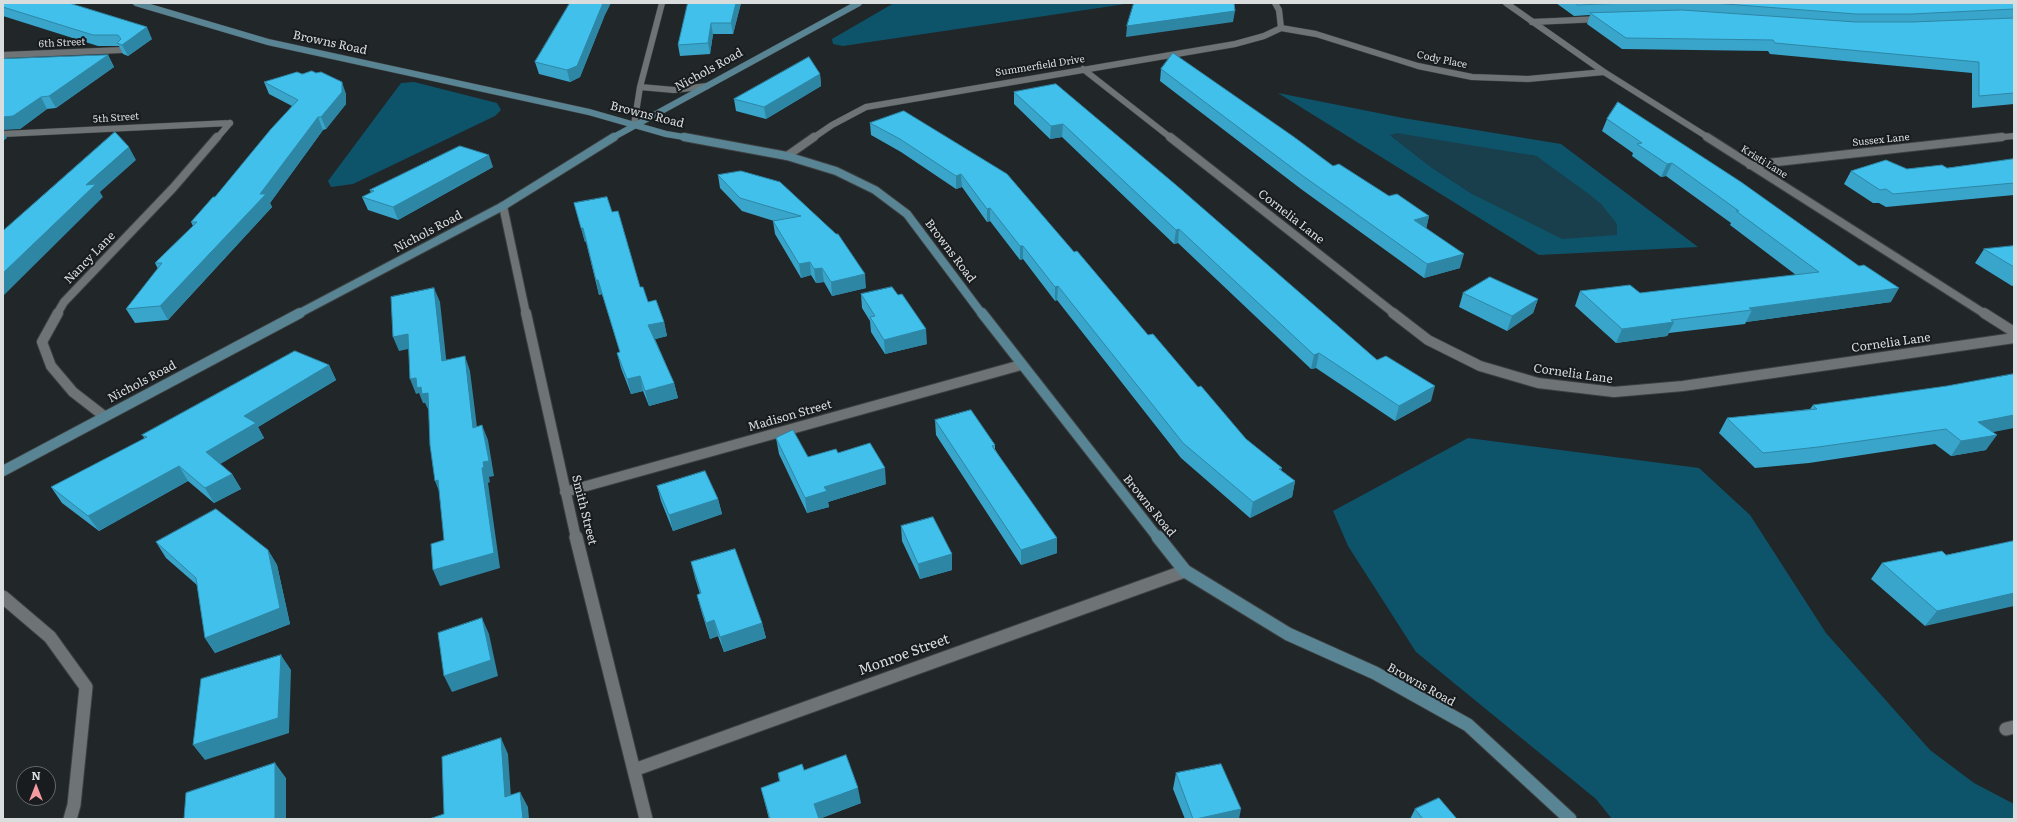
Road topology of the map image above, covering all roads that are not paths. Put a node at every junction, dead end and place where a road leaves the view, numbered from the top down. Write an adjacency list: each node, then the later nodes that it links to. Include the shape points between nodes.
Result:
1 (136, 3): 16 (street, Browns Road, via 268,42 589,112)
2 (662, 3): 14 (street)
3 (859, 3): 13 (street, Nichols Road)
4 (1275, 3): 8 (street, via 1279,10)
5 (1506, 3): 7 (street, Kristi Lane)
6 (1610, 18): 7 (street)
7 (1532, 22): 12 (street, Kristi Lane)
8 (1281, 28): 11 (street, Summerfield Drive, via 1235,44); 12 (street, Cody Place, via 1316,33 1427,69 1454,75 1514,80)
9 (122, 50): 10 (street, 6th Street)
10 (3, 56)
11 (1083, 69): 19 (street, Summerfield Drive, via 866,107 832,125); 23 (street, Cornelia Lane, via 1428,340 1480,366 1531,381 1614,392 1660,388)
12 (1604, 72): 20 (street, Kristi Lane)
13 (707, 86): 14 (street, via 678,90); 16 (street, Nichols Road)
14 (640, 87): 16 (street)
15 (230, 123): 17 (street, 5th Street); 25 (street, Nancy Lane, via 64,302 42,342 51,366 74,392)
16 (634, 125): 19 (street, Browns Road, via 666,134); 21 (street, Nichols Road)
17 (3, 134)
18 (2014, 136): 20 (street, Sussex Lane)
19 (786, 156): 24 (street, Browns Road, via 836,171 875,190 907,214)
20 (1750, 165): 22 (street, Kristi Lane)
21 (502, 206): 25 (street, Nichols Road); 27 (street, Smith Street)
22 (2014, 332)
23 (2014, 338)
24 (1021, 365): 27 (street, Madison Street); 28 (street, Browns Road)
25 (104, 416): 26 (street, Nichols Road)
26 (3, 471)
27 (566, 492): 30 (street, Smith Street)
28 (1185, 570): 30 (street, Monroe Street); 33 (street, Browns Road, via 1288,634 1375,673 1468,725)
29 (3, 597): 31 (street, via 50,637 86,687 74,805)
30 (634, 770): 32 (street, Smith Street)
31 (70, 819)
32 (646, 819)
33 (1570, 819)

